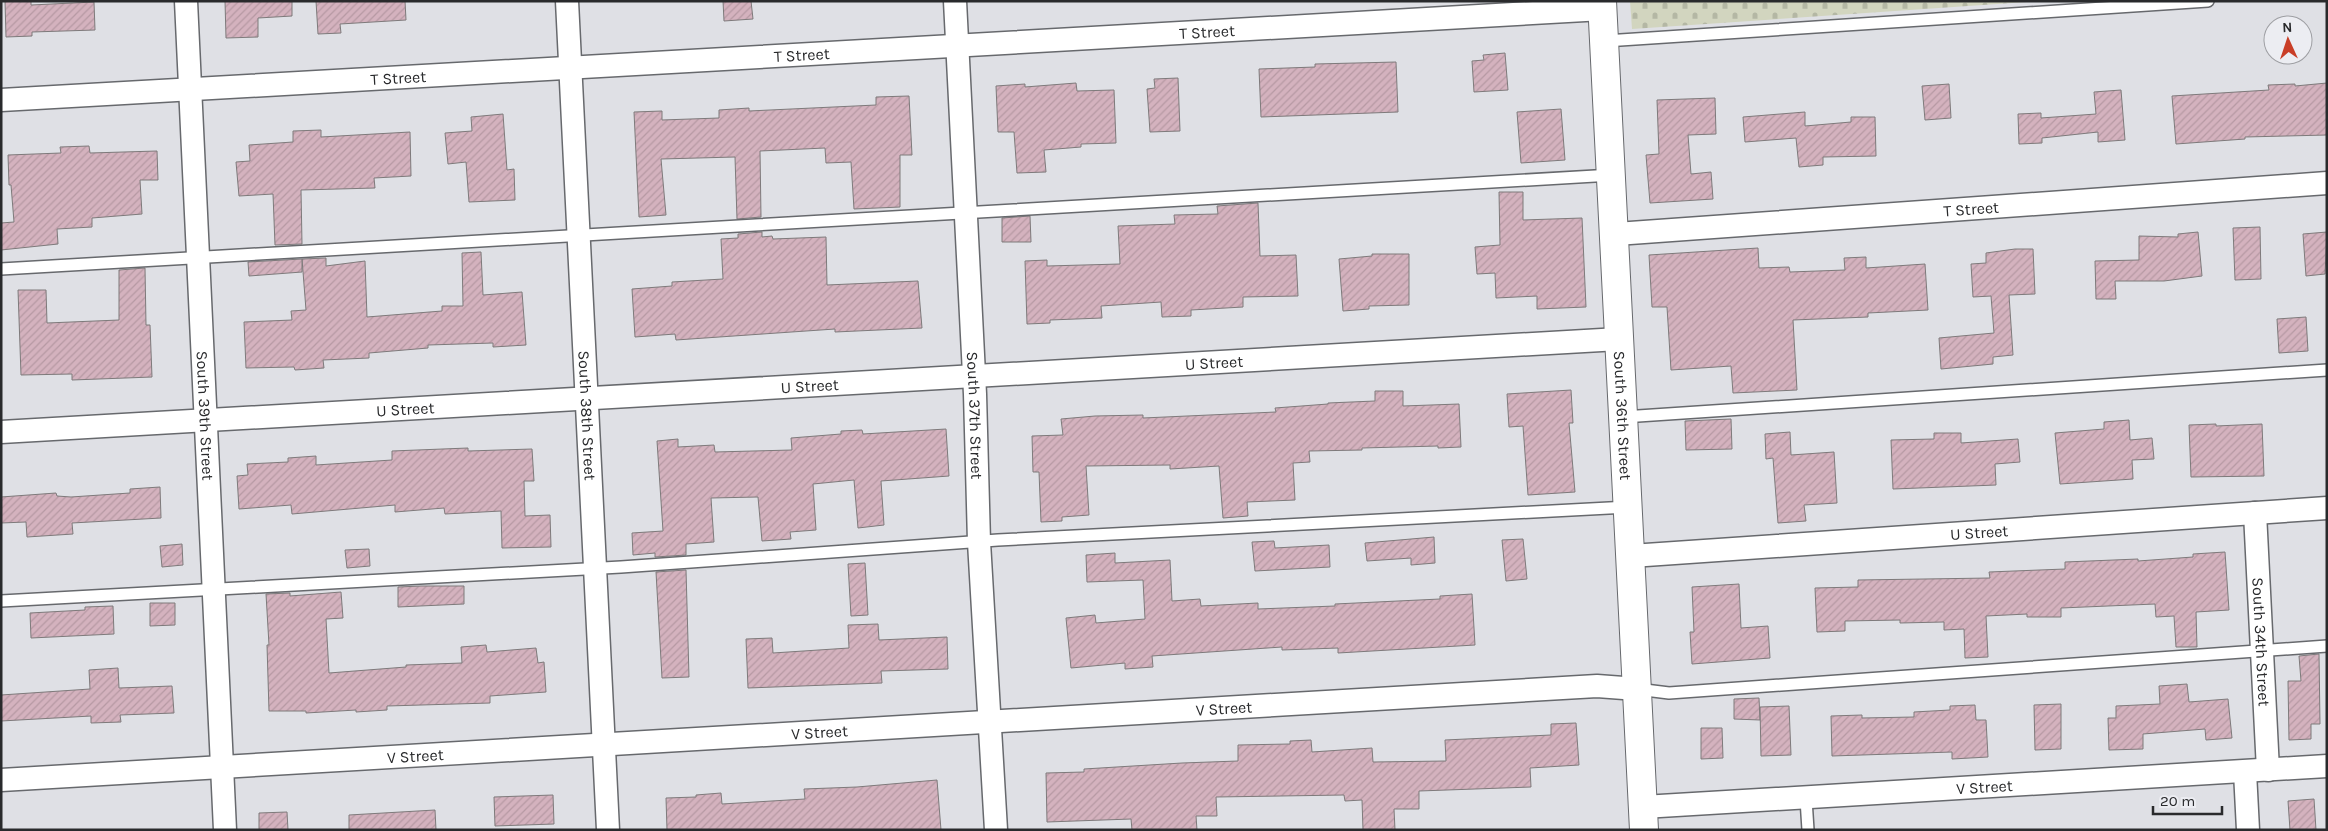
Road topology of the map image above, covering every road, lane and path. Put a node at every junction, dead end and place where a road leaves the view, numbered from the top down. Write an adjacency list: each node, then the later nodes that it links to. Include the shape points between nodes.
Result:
1 (186, 1): 9 (street, South 39th Street)
2 (567, 1): 8 (street, South 38th Street)
3 (955, 1): 7 (street, South 37th Street)
4 (2208, 1): 6 (lane)
5 (1602, 5): 6 (main road, South 36th Street); 7 (street, T Street)
6 (1605, 41): 11 (main road, South 36th Street)
7 (957, 45): 8 (street, T Street); 13 (street, South 37th Street)
8 (571, 67): 9 (street, T Street); 14 (street, South 38th Street)
9 (190, 90): 10 (street, T Street); 16 (street, South 39th Street)
10 (1, 100)
11 (1612, 175): 13 (lane); 15 (main road, South 36th Street)
12 (2327, 183): 15 (street, T Street)
13 (966, 212): 14 (lane); 20 (street, South 37th Street)
14 (579, 234): 16 (lane); 21 (street, South 38th Street)
15 (1616, 234): 18 (main road, South 36th Street)
16 (198, 257): 17 (lane); 23 (street, South 39th Street)
17 (1, 269)
18 (1619, 339): 20 (street, U Street); 22 (main road, South 36th Street)
19 (2327, 370): 22 (lane)
20 (974, 376): 21 (street, U Street); 28 (street, South 37th Street)
21 (587, 398): 23 (street, U Street); 30 (street, South 38th Street)
22 (1623, 417): 25 (main road, South 36th Street)
23 (206, 421): 24 (street, U Street); 31 (street, South 39th Street)
24 (1, 432)
25 (1628, 507): 28 (lane); 29 (main road, South 36th Street)
26 (2327, 508): 27 (street, U Street)
27 (2255, 513): 29 (street, U Street); 34 (street, South 34th Street)
28 (979, 542): 30 (lane); 36 (street, South 37th Street)
29 (1631, 556): 35 (main road, South 36th Street)
30 (596, 568): 31 (lane); 37 (street, South 38th Street)
31 (214, 589): 32 (lane); 39 (street, South 39th Street)
32 (1, 601)
33 (2327, 646): 34 (lane)
34 (2262, 650): 35 (lane, via 1669,693); 40 (street, South 34th Street)
35 (1637, 690): 36 (street, V Street, via 1597,686); 44 (main road, South 36th Street)
36 (990, 722): 37 (street, V Street); 47 (street, South 37th Street)
37 (604, 745): 39 (street, V Street); 46 (street, South 38th Street)
38 (2327, 766): 40 (street, V Street)
39 (223, 767): 42 (street, V Street); 45 (street, South 39th Street)
40 (2268, 770): 41 (street, V Street)
41 (2245, 772): 43 (street, V Street); 49 (street)
42 (1, 780)
43 (1806, 799): 44 (street, V Street); 48 (lane)
44 (1644, 819)
45 (225, 830)
46 (608, 830)
47 (996, 830)
48 (1808, 830)
49 (2248, 830)

